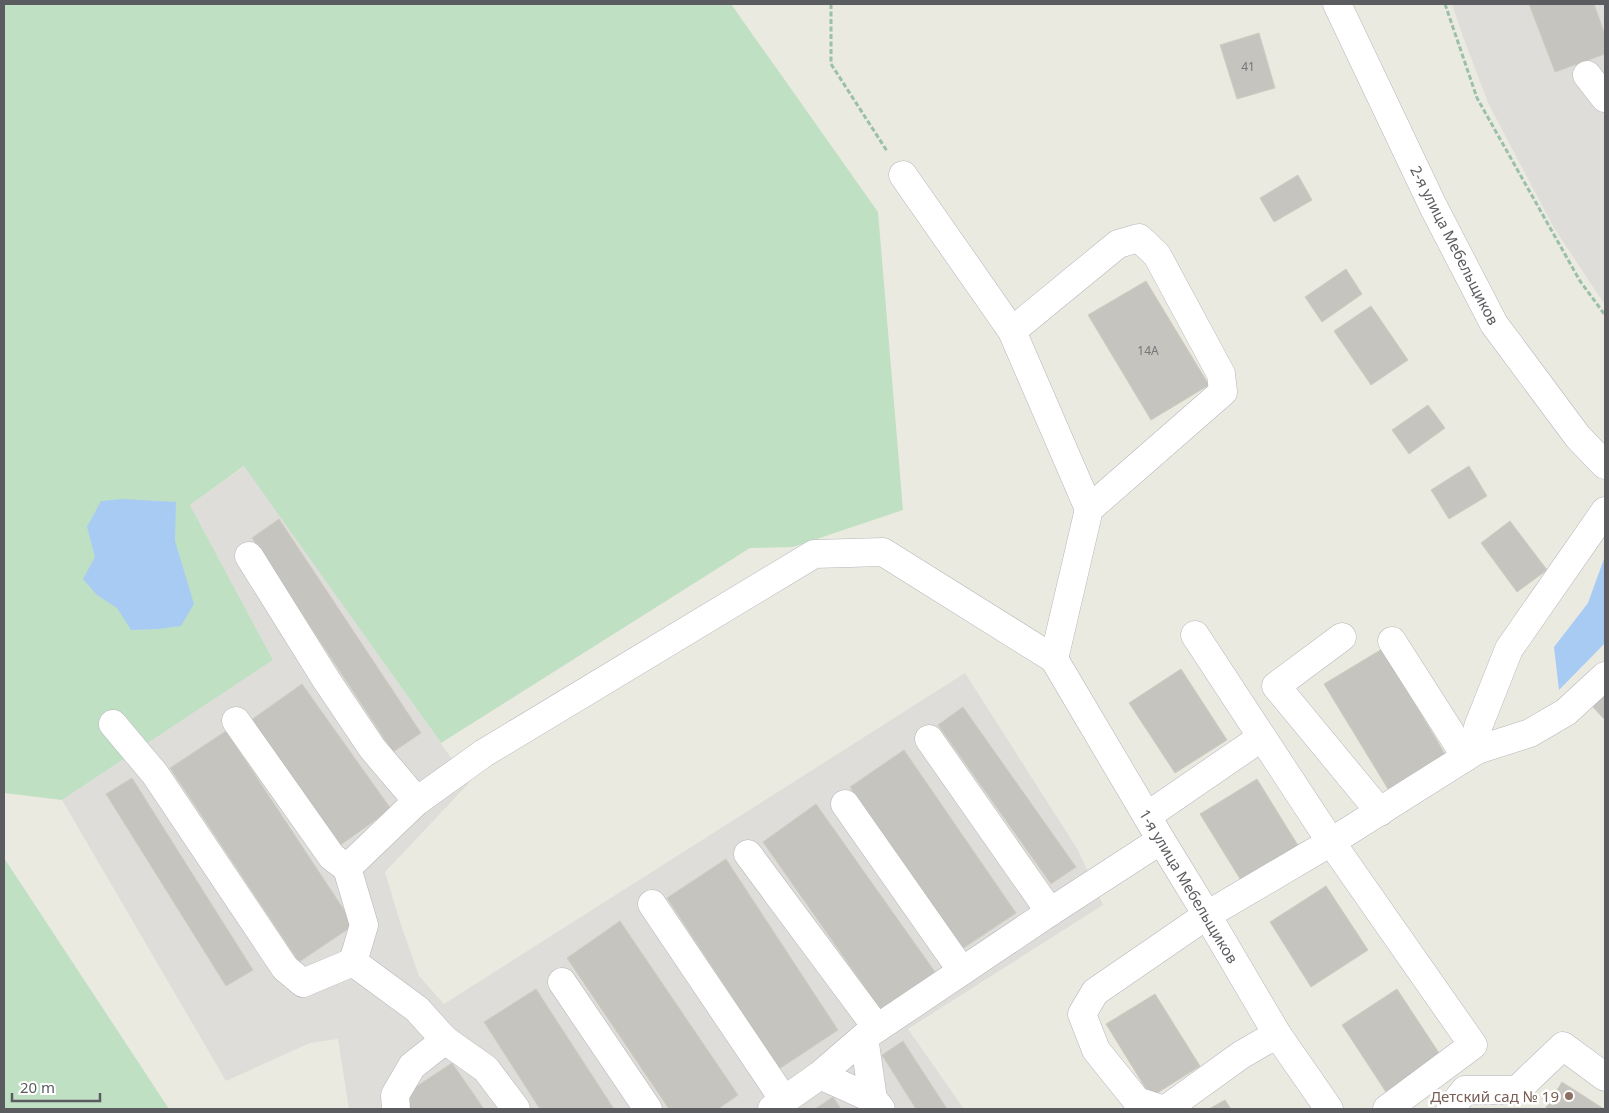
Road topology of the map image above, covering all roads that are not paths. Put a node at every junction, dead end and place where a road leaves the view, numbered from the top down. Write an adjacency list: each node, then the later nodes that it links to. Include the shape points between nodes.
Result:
1 (1337, 4): 6 (street, 2-я улица Мебельщиков, via 1433,206 1494,324 1578,437)
2 (1587, 75): 3 (street)
3 (1605, 98)
4 (903, 175): 5 (street)
5 (1012, 331): 7 (street); 7 (street, via 1118,244 1139,238 1157,256 1221,374 1223,392)
6 (1605, 465)
7 (1089, 509): 13 (street)
8 (1605, 511): 19 (street, via 1508,649 1478,727)
9 (249, 556): 20 (street, via 372,748)
10 (1195, 636): 17 (street)
11 (1342, 637): 22 (street, via 1276,686)
12 (1392, 641): 19 (street)
13 (1054, 659): 20 (street, via 883,552 814,554 484,753); 23 (street, 1-я улица Мебельщиков)
14 (1605, 676): 19 (street, via 1566,712 1530,733)
15 (236, 721): 27 (street, via 332,857)
16 (113, 724): 31 (street, via 155,774 284,968 302,982)
17 (1262, 737): 23 (street); 25 (street)
18 (929, 739): 29 (street)
19 (1472, 754): 22 (street)
20 (418, 800): 27 (street)
21 (845, 804): 32 (street)
22 (1380, 812): 25 (street)
23 (1147, 816): 24 (street, 1-я улица Мебельщиков)
24 (1161, 840): 29 (street); 30 (street, 1-я улица Мебельщиков)
25 (1331, 842): 30 (street); 47 (street, via 1473,1045)
26 (748, 854): 34 (street)
27 (347, 868): 31 (street, via 364,925)
28 (652, 904): 40 (street)
29 (1050, 912): 32 (street)
30 (1207, 915): 35 (street, 1-я улица Мебельщиков); 44 (street, via 1095,992 1082,1014 1096,1050 1137,1101)
31 (353, 962): 36 (street, via 416,1009)
32 (962, 971): 34 (street)
33 (562, 982): 43 (street)
34 (870, 1033): 37 (street); 39 (street)
35 (1276, 1034): 45 (street); 46 (street, 1-я улица Мебельщиков)
36 (445, 1040): 41 (street, via 412,1066 395,1095); 42 (street, via 486,1069)
37 (820, 1075): 39 (street); 40 (street)
38 (1605, 1077): 48 (street, via 1563,1046 1517,1090 1465,1090)
39 (877, 1104)
40 (778, 1105)
41 (396, 1109)
42 (516, 1109)
43 (648, 1109)
44 (1161, 1109)
45 (1166, 1109)
46 (1329, 1109)
47 (1387, 1109)
48 (1450, 1109)

